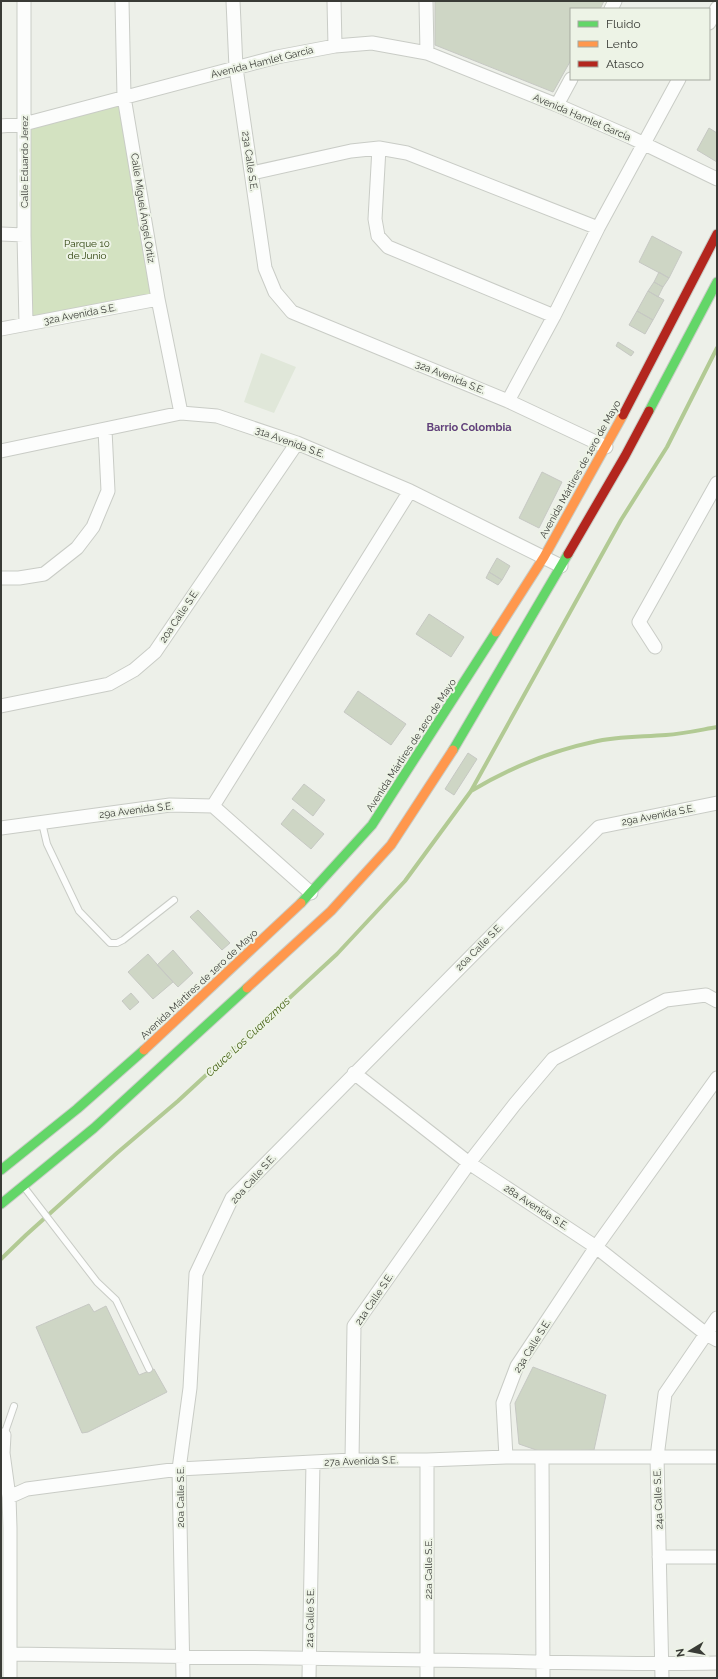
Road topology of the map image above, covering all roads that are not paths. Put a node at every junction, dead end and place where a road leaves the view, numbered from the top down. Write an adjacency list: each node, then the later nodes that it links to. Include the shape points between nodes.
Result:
1 (24, 1): 15 (street, Calle Eduardo Jerez)
2 (122, 1): 13 (street, Calle Miguel Ángel Ortiz)
3 (233, 1): 10 (street, 23a Calle S.E.)
4 (334, 1): 8 (street)
5 (426, 1): 9 (street)
6 (717, 8): 7 (street)
7 (710, 21)
8 (334, 46): 9 (street, Avenida Hamlet García, via 372,43); 10 (street, Avenida Hamlet García)
9 (427, 53): 14 (street, Avenida Hamlet García)
10 (236, 68): 13 (street, Avenida Hamlet García); 19 (street, 23a Calle S.E.)
11 (570, 80): 14 (street)
12 (678, 80): 17 (street)
13 (124, 97): 15 (street, Avenida Hamlet García); 26 (street, Calle Miguel Ángel Ortiz)
14 (557, 105): 17 (street, Avenida Hamlet García)
15 (24, 124): 16 (street, Avenida Hamlet García); 24 (street, Calle Eduardo Jerez)
16 (1, 126)
17 (644, 144): 20 (street, Avenida Hamlet García); 21 (street)
18 (379, 148): 19 (street, via 351,151); 21 (street, via 407,153); 28 (street, via 375,219 378,236 388,247)
19 (252, 173): 27 (street, 23a Calle S.E., via 265,268 275,292)
20 (717, 179)
21 (598, 228): 28 (street)
22 (1, 234): 24 (street)
23 (717, 234): 35 (main road, Avenida Mártires de 1ero de Mayo)
24 (24, 235): 29 (street, Calle Eduardo Jerez)
25 (717, 282): 40 (main road, via 625,456)
26 (158, 299): 29 (street, 32a Avenida S.E.); 32 (street, Calle Miguel Ángel Ortiz)
27 (292, 312): 31 (street, 32a Avenida S.E.)
28 (554, 316): 31 (street)
29 (26, 324): 30 (street, 32a Avenida S.E.)
30 (1, 329)
31 (508, 401): 35 (street, 32a Avenida S.E.)
32 (181, 413): 33 (street, 31a Avenida S.E.); 34 (street, 31a Avenida S.E., via 217,416)
33 (104, 430): 36 (street, 31a Avenida S.E.); 41 (street, via 108,491 93,527 77,548 44,574)
34 (297, 443): 38 (street, 31a Avenida S.E.); 43 (street, 20a Calle S.E., via 155,652 134,670 109,684)
35 (606, 447): 39 (main road, Avenida Mártires de 1ero de Mayo)
36 (1, 451)
37 (717, 483): 42 (street, via 639,622)
38 (410, 491): 39 (street, 31a Avenida S.E.); 45 (street)
39 (544, 557): 40 (street, 31a Avenida S.E.); 49 (main road, Avenida Mártires de 1ero de Mayo, via 372,825)
40 (561, 566): 55 (main road, via 449,756 391,845 331,911)
41 (1, 578)
42 (654, 647)
43 (1, 706)
44 (717, 803): 47 (street, 29a Avenida S.E.)
45 (213, 806): 46 (street, 29a Avenida S.E., via 170,805); 49 (street)
46 (42, 823): 48 (street, 29a Avenida S.E.); 50 (lane, via 47,844 79,911 110,943 123,940)
47 (599, 827): 52 (street, 20a Calle S.E.)
48 (1, 828)
49 (311, 894): 54 (main road, Avenida Mártires de 1ero de Mayo)
50 (174, 900)
51 (717, 1001): 56 (street, 21a Calle S.E., via 706,995 666,1000 553,1059 514,1104)
52 (354, 1073): 56 (street, 28a Avenida S.E.); 73 (street, 20a Calle S.E., via 232,1198 196,1274 190,1388)
53 (717, 1078): 60 (street, 23a Calle S.E.)
54 (77, 1109): 55 (main road); 57 (main road, Avenida Mártires de 1ero de Mayo)
55 (90, 1123): 58 (main road)
56 (469, 1163): 60 (street, 28a Avenida S.E.); 70 (street, 21a Calle S.E., via 354,1326)
57 (1, 1170)
58 (23, 1186): 59 (main road); 63 (lane, via 97,1282 116,1300)
59 (1, 1204)
60 (596, 1247): 62 (street, 28a Avenida S.E.); 66 (street, 23a Calle S.E., via 517,1366 503,1403)
61 (717, 1318): 62 (street, 24a Calle S.E.)
62 (712, 1337): 67 (street, 24a Calle S.E., via 665,1394)
63 (149, 1369)
64 (14, 1406): 65 (lane)
65 (2, 1435): 74 (street)
66 (506, 1457): 69 (street, 27a Avenida S.E.); 71 (street, 27a Avenida S.E.)
67 (657, 1457): 68 (street, 27a Avenida S.E.); 69 (street, 27a Avenida S.E.); 76 (street, 24a Calle S.E.)
68 (717, 1457)
69 (542, 1458): 83 (street)
70 (352, 1460): 71 (street, 27a Avenida S.E.); 72 (street, 27a Avenida S.E.)
71 (427, 1460): 82 (street, 22a Calle S.E.)
72 (313, 1462): 73 (street, 27a Avenida S.E.); 81 (street, 21a Calle S.E.)
73 (179, 1469): 74 (street, 27a Avenida S.E., via 27,1489); 80 (street, 20a Calle S.E.)
74 (9, 1497): 75 (street)
75 (5, 1528): 78 (street)
76 (659, 1557): 77 (street); 85 (street, 24a Calle S.E.)
77 (717, 1557)
78 (6, 1630): 79 (street)
79 (10, 1654): 80 (street); 86 (street)
80 (182, 1658): 81 (street); 87 (street, 20a Calle S.E.)
81 (309, 1659): 82 (street); 88 (street, 21a Calle S.E.)
82 (428, 1660): 83 (street); 89 (street, 22a Calle S.E.)
83 (543, 1662): 85 (street); 90 (street)
84 (717, 1663): 85 (street)
85 (662, 1664): 91 (street, 24a Calle S.E.)
86 (10, 1678)
87 (182, 1678)
88 (309, 1678)
89 (427, 1678)
90 (544, 1678)
91 (662, 1678)

